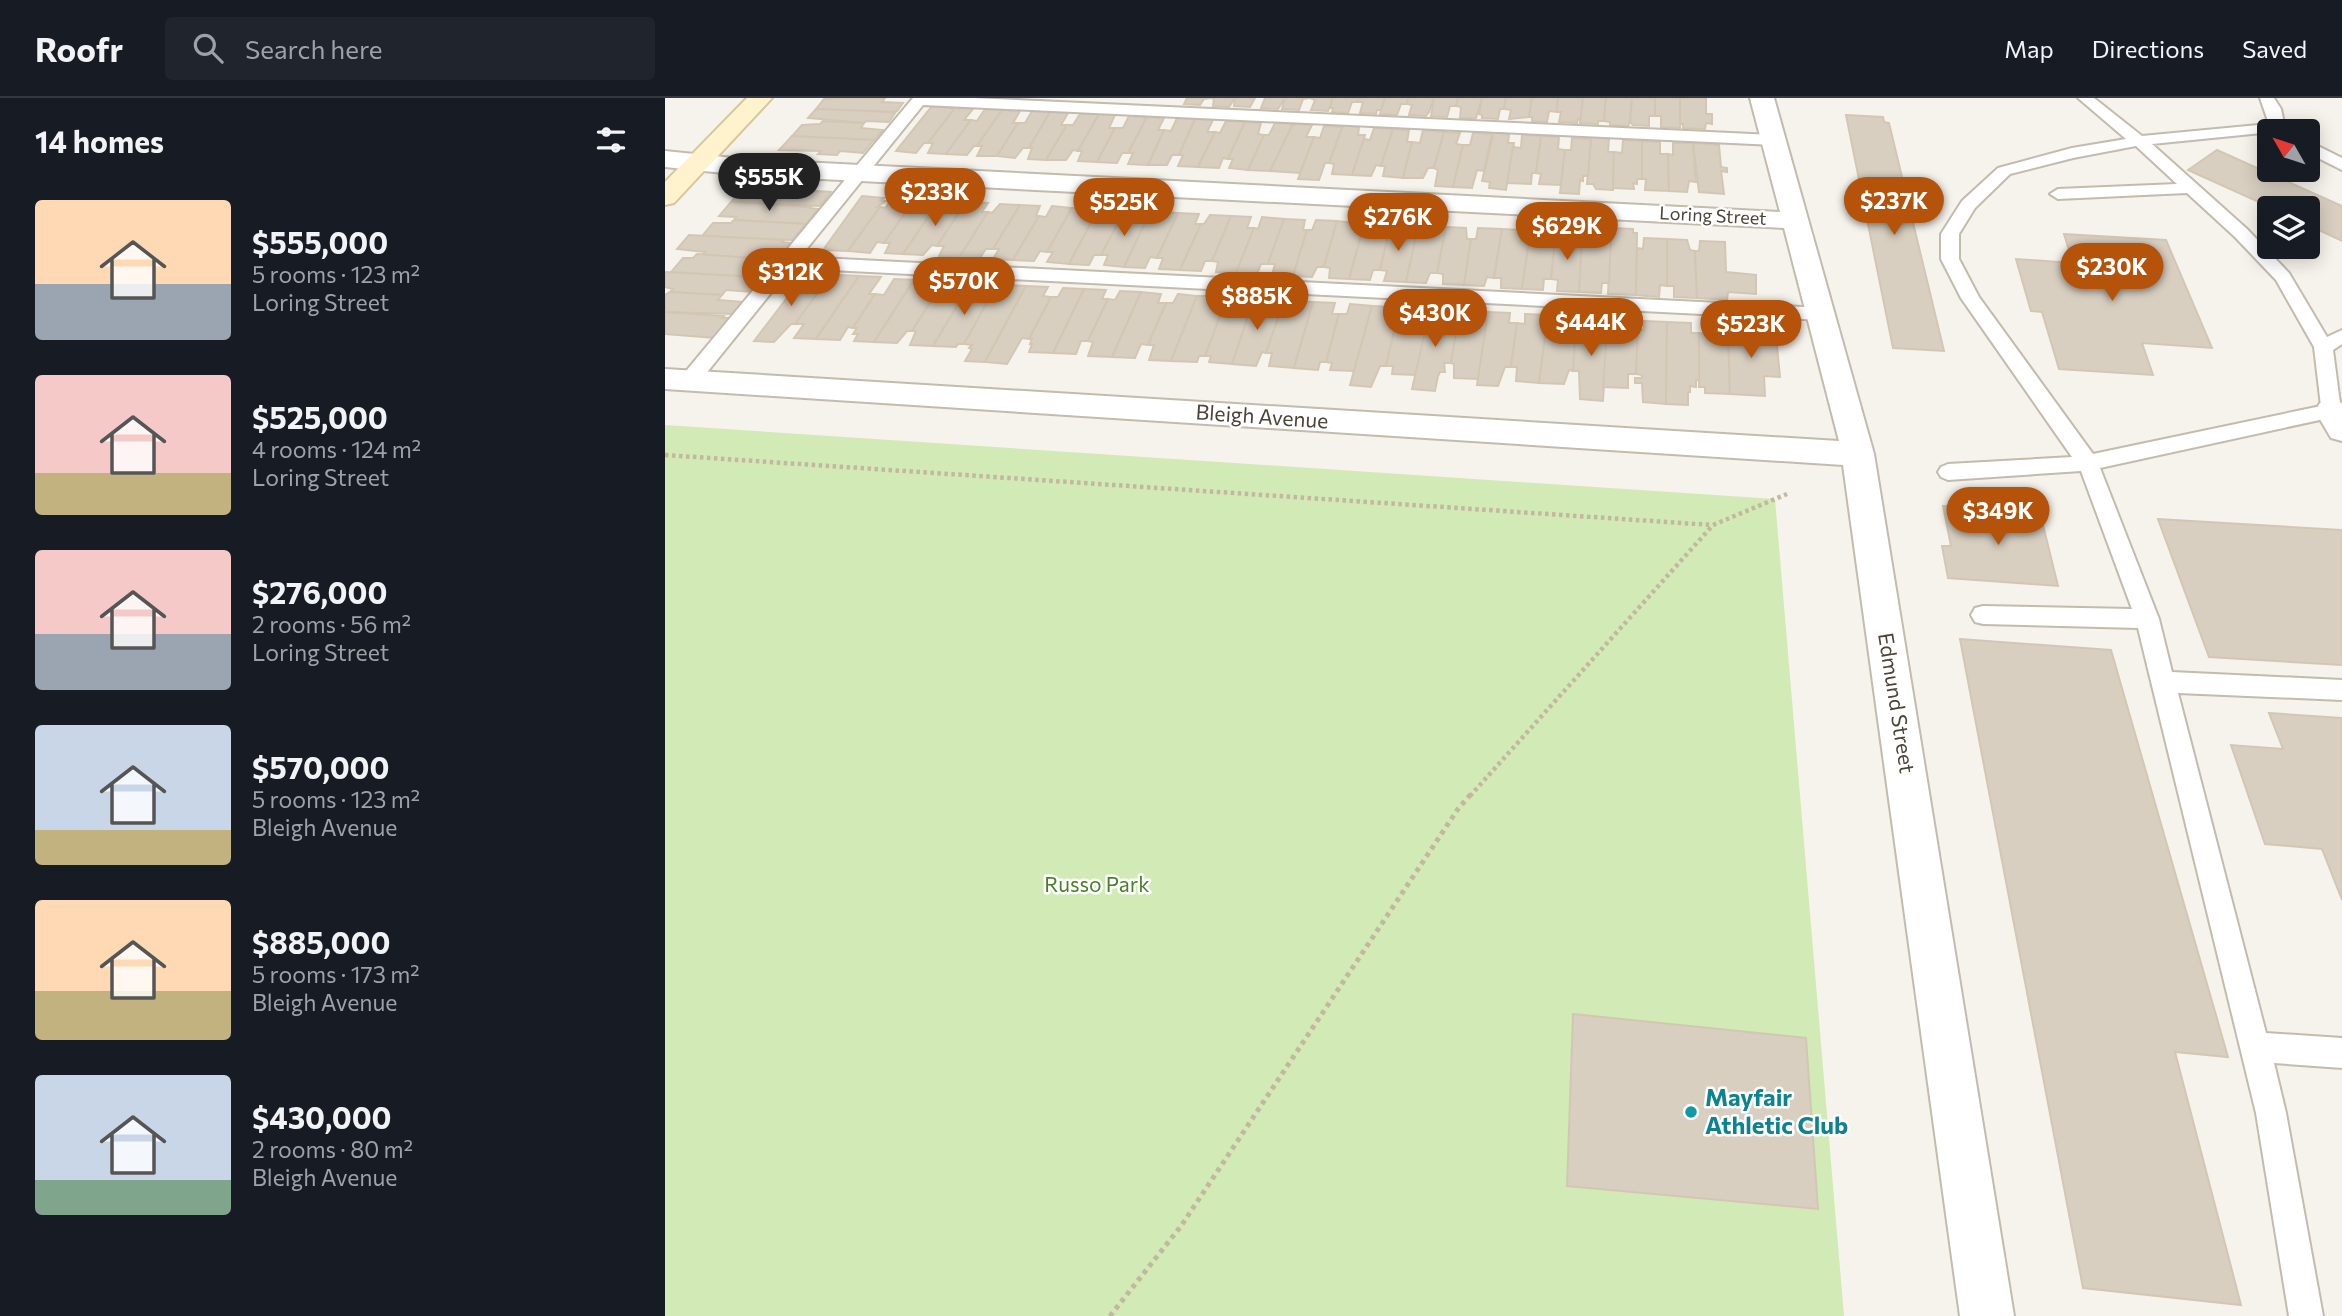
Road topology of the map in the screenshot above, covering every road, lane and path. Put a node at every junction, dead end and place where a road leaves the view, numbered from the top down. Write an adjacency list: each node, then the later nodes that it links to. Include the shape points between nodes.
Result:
1 (760, 98): 12 (street)
2 (1762, 98): 8 (street, Edmund Street)
3 (2085, 98): 9 (lane)
4 (2267, 98): 6 (lane)
5 (921, 99): 8 (lane); 14 (lane)
6 (2276, 119)
7 (2257, 132): 9 (lane)
8 (1775, 140): 18 (street, Edmund Street)
9 (2139, 141): 15 (lane); 27 (lane, via 2004,171 1968,205 1950,234 1950,259 1970,298)
10 (2321, 153): 13 (lane)
11 (665, 159): 12 (street, Loring Street)
12 (698, 163): 14 (street, Loring Street); 17 (street)
13 (2342, 165)
14 (860, 172): 18 (street, Loring Street); 19 (lane)
15 (2192, 188): 16 (lane); 22 (lane, via 2283,277)
16 (2058, 194)
17 (665, 197)
18 (1796, 221): 20 (street, Edmund Street)
19 (787, 262): 20 (lane); 23 (lane)
20 (1821, 314): 26 (street, Edmund Street)
21 (2342, 336): 22 (lane)
22 (2323, 347): 24 (lane)
23 (677, 380): 26 (street, Bleigh Avenue)
24 (2338, 415): 27 (lane)
25 (665, 454): 30 (path)
26 (1859, 454): 38 (street, Edmund Street)
27 (2088, 463): 28 (lane); 32 (lane)
28 (1948, 472)
29 (1790, 493): 30 (path)
30 (1713, 525): 37 (path, via 1458,809 1181,1226)
31 (1983, 615): 32 (lane)
32 (2147, 619): 33 (lane)
33 (2163, 682): 34 (lane); 35 (lane)
34 (2342, 690)
35 (2255, 1047): 36 (lane); 39 (lane)
36 (2342, 1053)
37 (1110, 1316)
38 (1987, 1316)
39 (2306, 1316)

